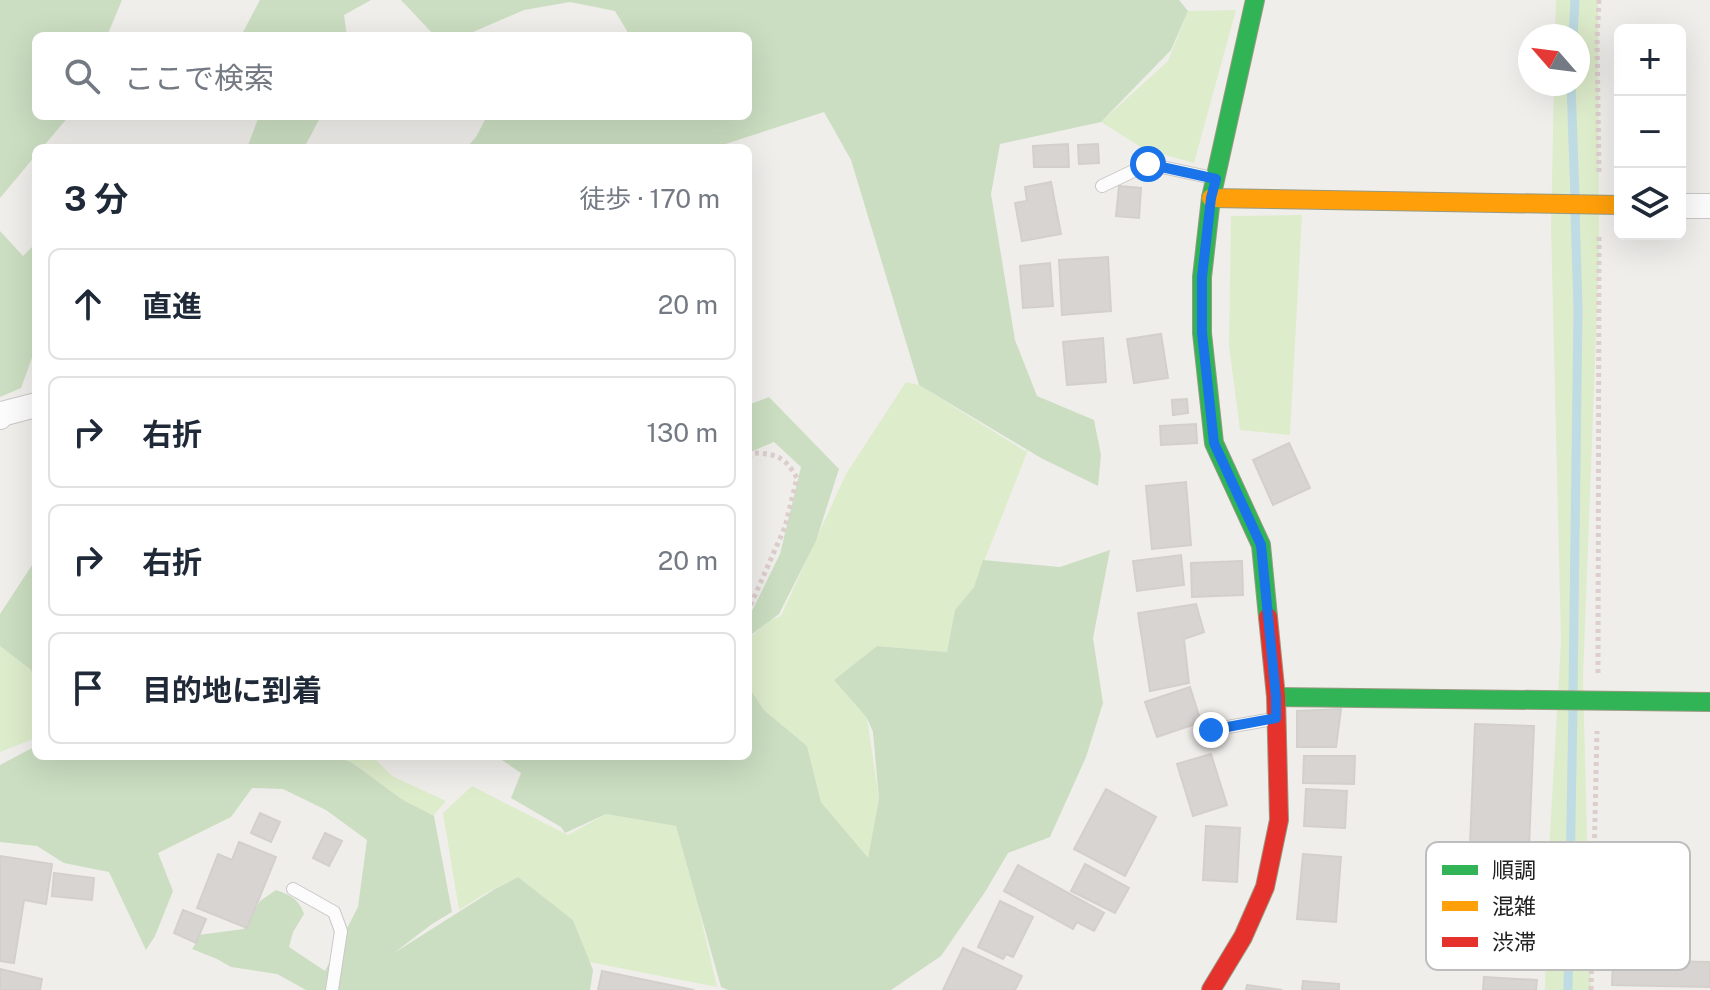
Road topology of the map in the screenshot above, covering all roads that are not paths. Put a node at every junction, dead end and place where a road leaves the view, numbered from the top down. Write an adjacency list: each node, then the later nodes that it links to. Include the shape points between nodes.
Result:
1 (1255, 0): 2 (street)
2 (1216, 179): 3 (lane, via 1148,164); 4 (street)
3 (1102, 186)
4 (1211, 198): 5 (street); 10 (street, via 1202,333 1214,443 1261,545)
5 (1614, 205)
6 (1686, 206): 7 (street)
7 (1710, 206)
8 (32, 406): 9 (street)
9 (0, 417)
10 (1276, 697): 11 (street); 12 (street)
11 (1710, 702)
12 (1276, 718): 13 (lane); 16 (street, via 1279,820 1265,887)
13 (1211, 730)
14 (293, 889): 15 (lane, via 334,912 341,931)
15 (332, 990)
16 (1211, 990)

